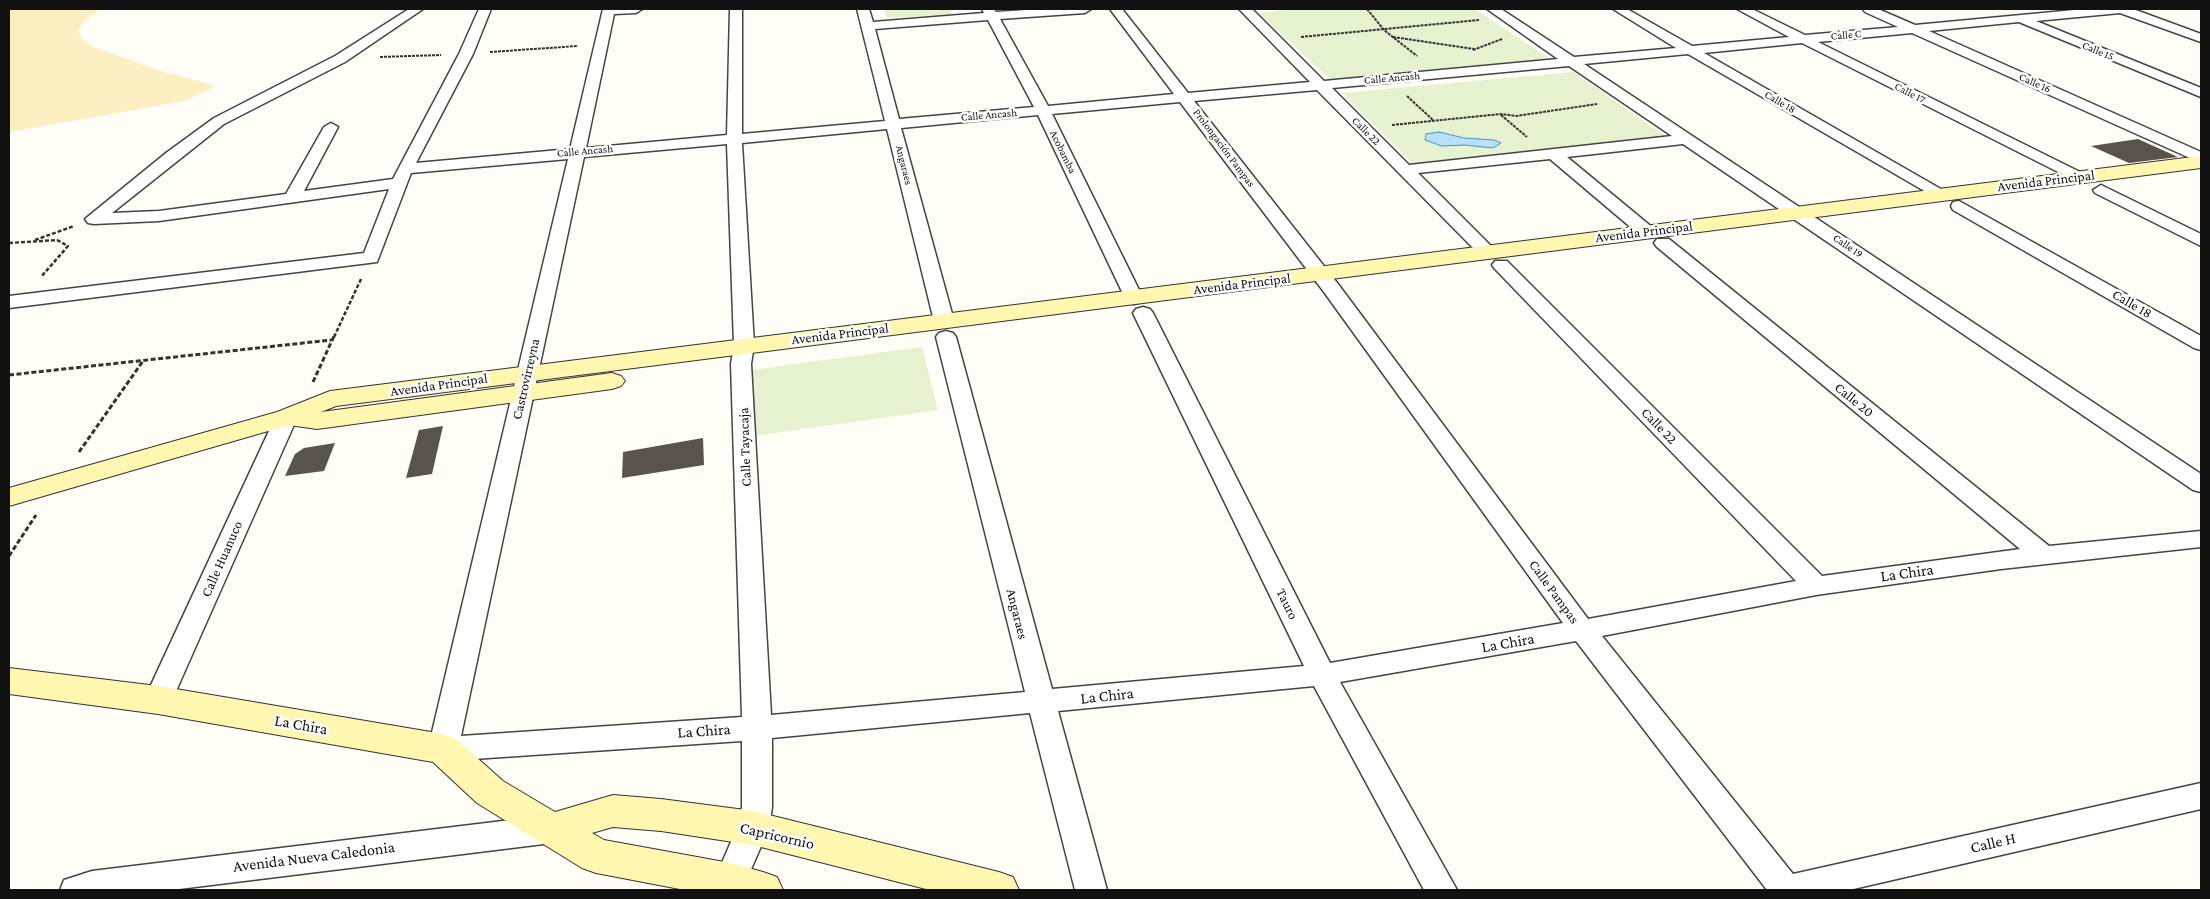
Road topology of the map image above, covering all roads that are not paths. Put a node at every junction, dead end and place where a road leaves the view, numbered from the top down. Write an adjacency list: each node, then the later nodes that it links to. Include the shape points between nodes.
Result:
1 (417, 9): 40 (street, Calle Ancash, via 340,59 219,121 94,219 159,216)
2 (485, 9): 36 (street, via 466,54)
3 (636, 9): 14 (street)
4 (736, 9): 30 (street, Calle Tayacaja)
5 (863, 9): 18 (street, Angaraes)
6 (1085, 9): 15 (street)
7 (1116, 9): 26 (street, Prolongación Pampas)
8 (1244, 9): 24 (street, Calle 22)
9 (1619, 9): 22 (street, Calle 18)
10 (1743, 9): 21 (street, Calle 17)
11 (1869, 9): 19 (street, Calle 16)
12 (1995, 9): 17 (street, Calle 15)
13 (2121, 9): 17 (street, Calle C); 20 (street)
14 (609, 10): 32 (street, Castrovirreyna)
15 (989, 12): 18 (street); 27 (street, Acobamba)
16 (1499, 13): 23 (street, Calle 19)
17 (2020, 18): 19 (street, Calle C); 25 (street, Calle 15)
18 (868, 26): 28 (street, Angaraes)
19 (1913, 29): 21 (street, Calle C); 34 (street, Calle 16)
20 (2201, 38)
21 (1803, 39): 22 (street, Calle C); 37 (street, Calle 17)
22 (1690, 50): 23 (street, Calle C); 41 (street, Calle 18)
23 (1572, 62): 24 (street, Calle Ancash); 31 (street, Calle 19)
24 (1322, 85): 26 (street, Calle Ancash); 35 (street, Calle 22)
25 (2201, 93)
26 (1185, 97): 27 (street, Calle Ancash); 46 (street, Prolongación Pampas)
27 (1042, 110): 28 (street, Calle Ancash); 48 (street, Acobamba)
28 (894, 124): 30 (street, Calle Ancash); 49 (street, Angaraes)
29 (331, 126): 40 (street)
30 (734, 139): 32 (street, Calle Ancash); 51 (street, Calle Tayacaja)
31 (1685, 140): 33 (street); 42 (street, Calle 19)
32 (576, 152): 36 (street, Calle Ancash); 52 (street, Castrovirreyna)
33 (1551, 154): 35 (street); 43 (street, Calle 20)
34 (2201, 160): 37 (street, Avenida Principal)
35 (1405, 170): 45 (street, Calle 22)
36 (402, 176): 40 (street, Calle Ancash); 47 (street, via 371,258)
37 (2078, 177): 41 (street, Avenida Principal)
38 (2201, 177): 39 (street, Avenida Principal)
39 (2101, 190): 41 (street, Avenida Principal); 44 (street)
40 (292, 198)
41 (1949, 200): 42 (street, Avenida Principal); 50 (street, Calle 18)
42 (1809, 219): 43 (street, Avenida Principal); 54 (street, Calle 19)
43 (1655, 237): 45 (street, Avenida Principal); 57 (street, Calle 20)
44 (2201, 241)
45 (1495, 259): 46 (street, Avenida Principal); 58 (street, Calle 22)
46 (1326, 281): 48 (street, Avenida Principal); 59 (street, Calle Pampas)
47 (15, 301)
48 (1139, 306): 49 (street, Avenida Principal); 60 (street, Tauro)
49 (945, 329): 51 (street, Avenida Principal); 63 (street, Angaraes)
50 (2201, 344)
51 (743, 355): 52 (street, Avenida Principal); 64 (street, Calle Tayacaja)
52 (525, 383): 53 (street, Avenida Principal, via 317,421); 65 (street, Castrovirreyna)
53 (286, 418): 55 (street, Avenida Principal); 62 (street, Calle Huanuco)
54 (2201, 485)
55 (9, 497)
56 (2201, 539): 57 (street, La Chira)
57 (2044, 556): 58 (street, La Chira)
58 (1816, 586): 59 (street, La Chira)
59 (1582, 630): 60 (street, La Chira); 74 (street, Calle Pampas)
60 (1322, 675): 63 (street, La Chira); 73 (street, Tauro)
61 (9, 681): 62 (street, La Chira)
62 (158, 700): 65 (street, La Chira)
63 (1040, 702): 64 (street, La Chira); 72 (street, Angaraes)
64 (757, 728): 65 (street, La Chira); 67 (street, Calle Tayacaja, via 757,807)
65 (443, 750): 68 (street, via 490,792)
66 (2201, 796): 74 (street, Calle H)
67 (753, 828): 68 (street, Capricornio, via 613,811); 69 (street, Calle Tayacaja); 71 (street, Capricornio)
68 (552, 829): 69 (street, via 596,856); 70 (street, Avenida Nueva Caledonia, via 376,849)
69 (746, 886)
70 (76, 890)
71 (999, 890)
72 (1091, 890)
73 (1441, 890)
74 (1786, 890)

